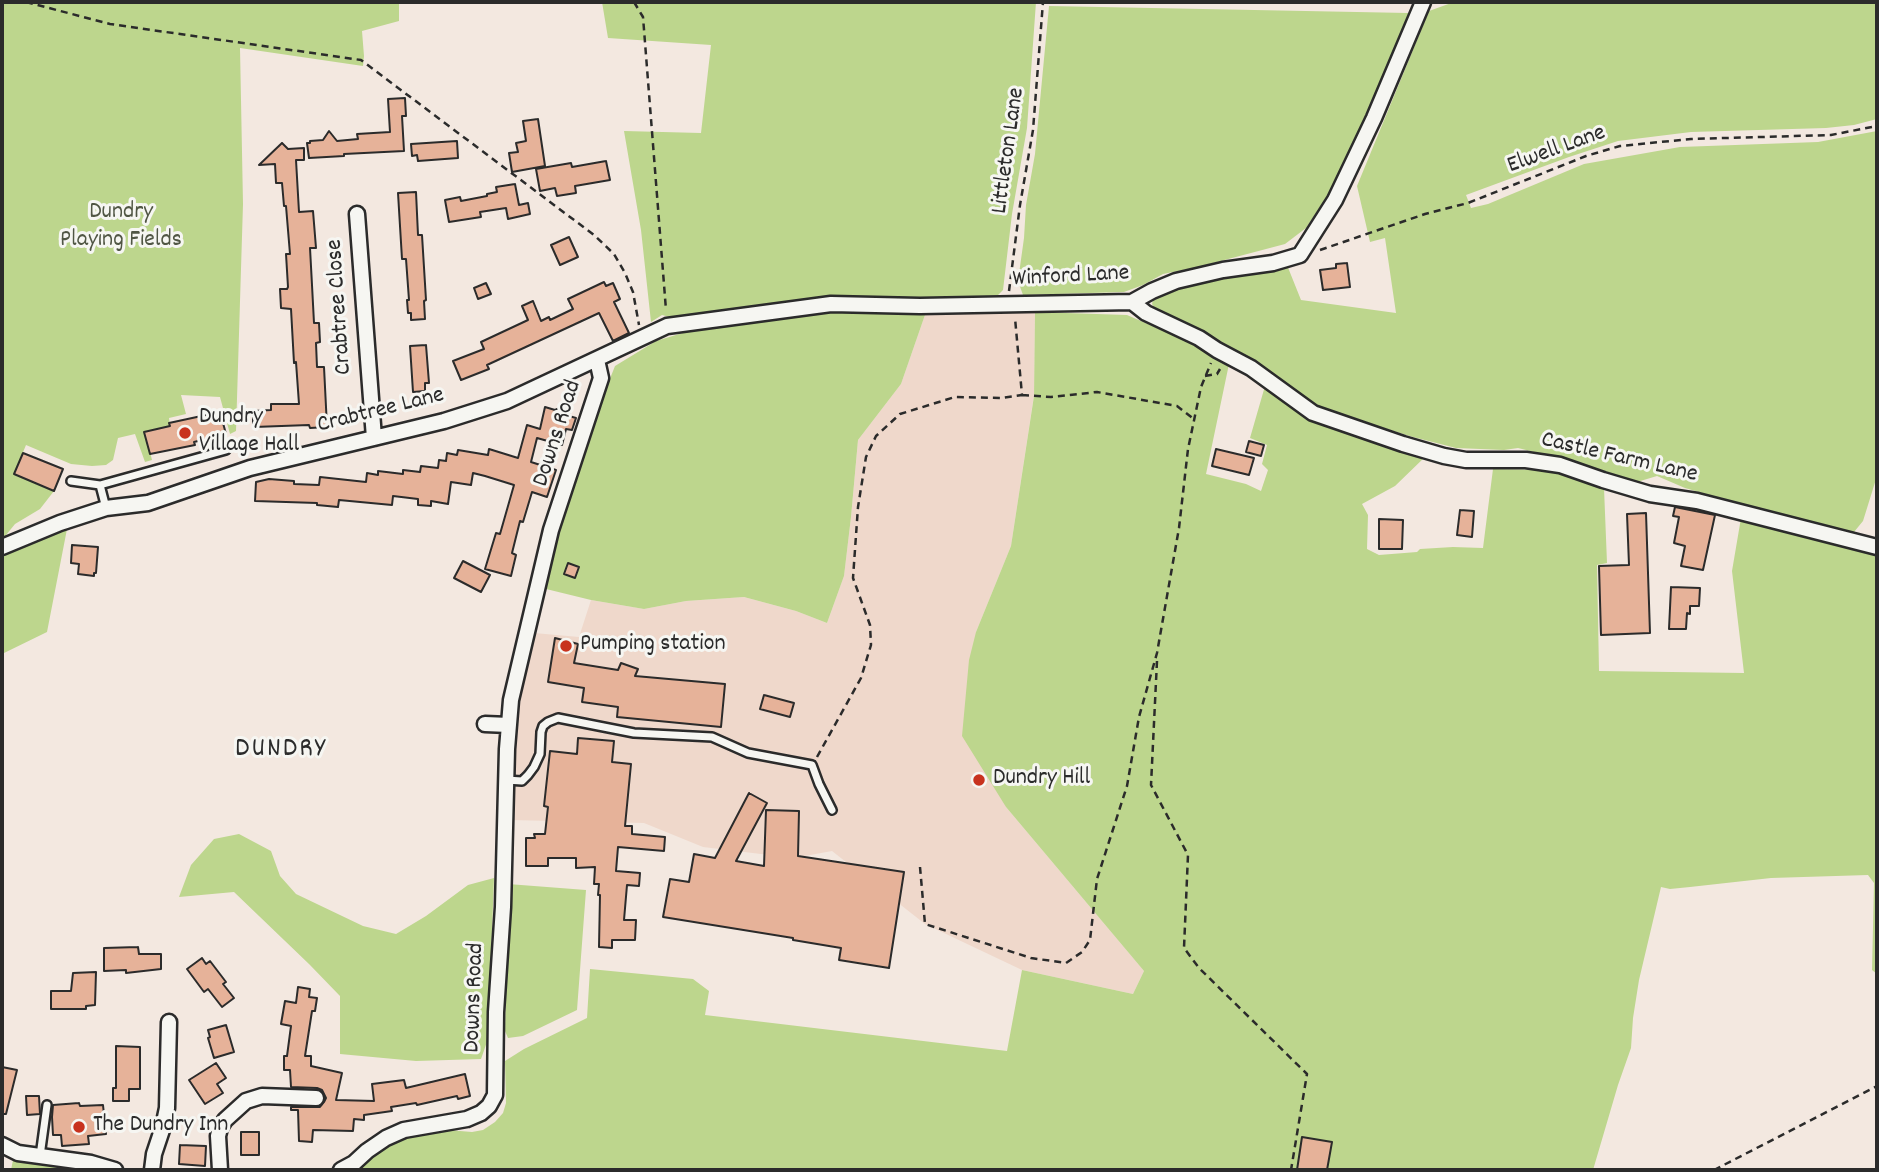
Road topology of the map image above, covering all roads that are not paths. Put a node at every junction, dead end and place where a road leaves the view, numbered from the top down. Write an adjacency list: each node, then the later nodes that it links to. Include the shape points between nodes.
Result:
1 (1423, 2): 3 (street, Winford Lane, via 1335,200 1300,255 1176,281)
2 (357, 214): 6 (street, Crabtree Close)
3 (1132, 302): 4 (street, Winford Lane, via 831,304 667,326); 12 (street, Castle Farm Lane, via 1251,368 1313,413 1403,444 1466,460 1560,465 1650,494 1697,500)
4 (644, 337): 5 (street, Crabtree Lane)
5 (597, 360): 6 (street, Crabtree Lane, via 506,401); 14 (street, Downs Road, via 601,378 551,530)
6 (374, 438): 10 (street, Crabtree Lane, via 250,468 148,503)
7 (226, 450): 9 (lane)
8 (71, 481): 9 (lane)
9 (100, 485): 10 (lane)
10 (106, 508): 11 (street, Crabtree Lane)
11 (2, 547)
12 (1877, 547)
13 (485, 724): 14 (street)
14 (509, 725): 15 (street, Downs Road)
15 (506, 780): 16 (lane, via 522,781 528,775 540,754 543,726 558,718 634,733 712,737 748,753 812,765); 27 (street, Downs Road, via 495,1096 481,1113 467,1119 404,1129)
16 (832, 810)
17 (169, 1023): 19 (street)
18 (152, 1039): 19 (street)
19 (168, 1039): 25 (street, via 167,1108)
20 (316, 1098): 26 (street, via 262,1096 246,1101 220,1128)
21 (47, 1105): 23 (lane)
22 (2, 1145): 23 (street)
23 (40, 1156): 24 (street)
24 (115, 1170)
25 (152, 1170)
26 (220, 1170)
27 (341, 1170)

